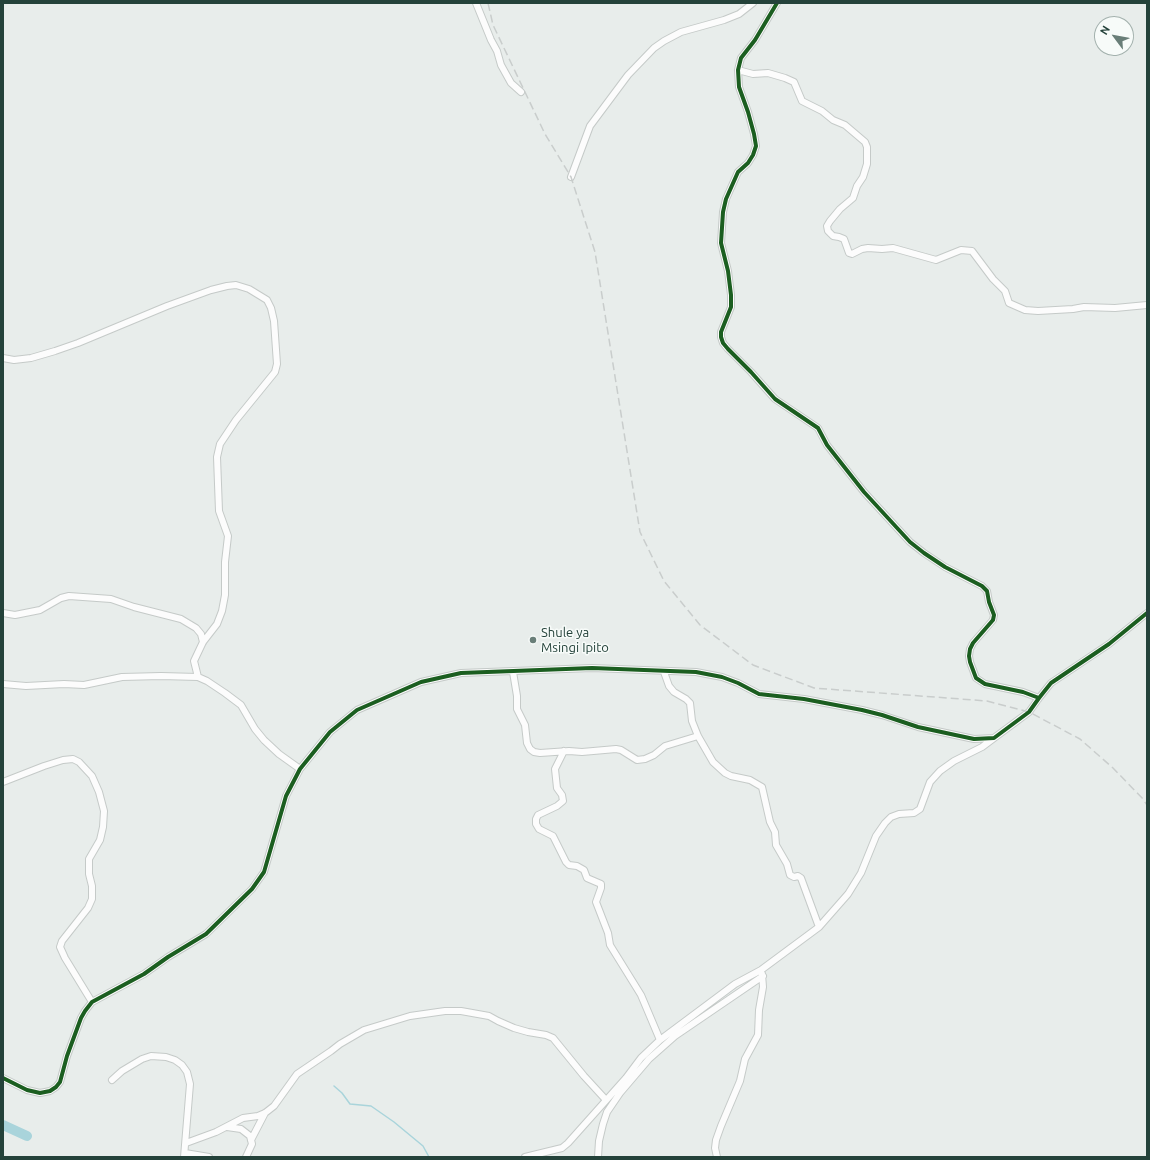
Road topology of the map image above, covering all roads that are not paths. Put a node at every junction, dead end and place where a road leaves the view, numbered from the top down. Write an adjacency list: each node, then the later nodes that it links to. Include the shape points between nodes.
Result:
1 (476, 3): 5 (street, via 501,65)
2 (753, 3): 6 (street, via 739,14 681,32 654,48 628,75 590,126)
3 (777, 3): 4 (street, via 741,58)
4 (738, 70): 7 (street, via 753,74 768,73 794,82 802,101 845,125 864,142 868,159 863,177 853,198 840,209 827,226 833,236 844,239 849,253 868,248 893,248 936,260 961,250 972,251 1005,292 1009,303 1025,310); 16 (street, via 739,87 756,146 748,163 738,172 723,212 721,243 729,277 731,307 721,332 723,343 775,399 818,428 827,445 864,492 910,542 945,567 987,590 994,615 993,620 970,649 970,662 976,678 985,684)
5 (521, 92)
6 (571, 177)
7 (1147, 305)
8 (3, 358): 11 (street, via 31,358 55,351 167,306 227,286 236,285 248,289 267,300 274,321 277,364 275,372 220,444 217,457 219,512 228,536 225,595 217,624)
9 (3, 613): 11 (street, via 15,615 40,610 69,596 111,599 181,619 196,628)
10 (1147, 613): 16 (street, via 1109,644 1051,683)
11 (203, 642): 14 (street, via 194,660)
12 (512, 672): 13 (street, via 592,668); 19 (street, via 517,709 525,725 530,749 540,753); 20 (street, via 461,673 421,682 357,710 330,732)
13 (664, 672): 17 (street, via 666,681 674,692 690,703 692,721); 18 (street, via 696,672 722,677 759,694 804,698 862,710 918,727 974,739)
14 (198, 677): 15 (street, via 122,677 84,685); 20 (street, via 241,705 264,740)
15 (3, 684)
16 (1039, 698): 18 (street, via 1029,712)
17 (698, 736): 19 (street, via 665,746 654,755 637,760 621,750); 22 (street, via 713,762 725,773 750,780 762,787 770,822 775,832 776,845 790,875 801,878)
18 (994, 738): 22 (street, via 940,771 930,782 920,809 891,817 885,823 848,894)
19 (564, 751): 25 (street, via 555,769 563,801 538,815 536,824 539,829 553,836 569,865 584,870 587,878 601,884 596,902 610,945 641,995)
20 (300, 769): 24 (street, via 286,796 264,872 252,889 206,934 144,974)
21 (3, 782): 24 (street, via 44,766 73,759 92,776 99,792 104,811 100,840 89,859 92,900 60,947)
22 (819, 927): 23 (street)
23 (762, 973): 25 (street, via 735,984); 37 (street, via 675,1036 649,1059 607,1112 601,1130); 38 (street, via 758,1035 745,1059 740,1081 716,1140)
24 (92, 1002): 26 (street, via 81,1018 60,1082 56,1087 40,1093 27,1090)
25 (660, 1040): 28 (street, via 640,1058)
26 (3, 1078)
27 (112, 1080): 32 (street, via 122,1071 151,1056 166,1057 182,1065 190,1084)
28 (606, 1100): 29 (street, via 553,1038 521,1030 489,1016 445,1011 392,1021 349,1038 297,1074 274,1106); 36 (street, via 562,1148)
29 (265, 1113): 30 (street, via 243,1118); 31 (street)
30 (227, 1127): 31 (street, via 240,1129); 32 (street)
31 (251, 1140): 35 (street)
32 (186, 1143): 33 (street)
33 (185, 1155): 34 (street)
34 (209, 1157)
35 (246, 1157)
36 (525, 1157)
37 (598, 1157)
38 (717, 1157)

